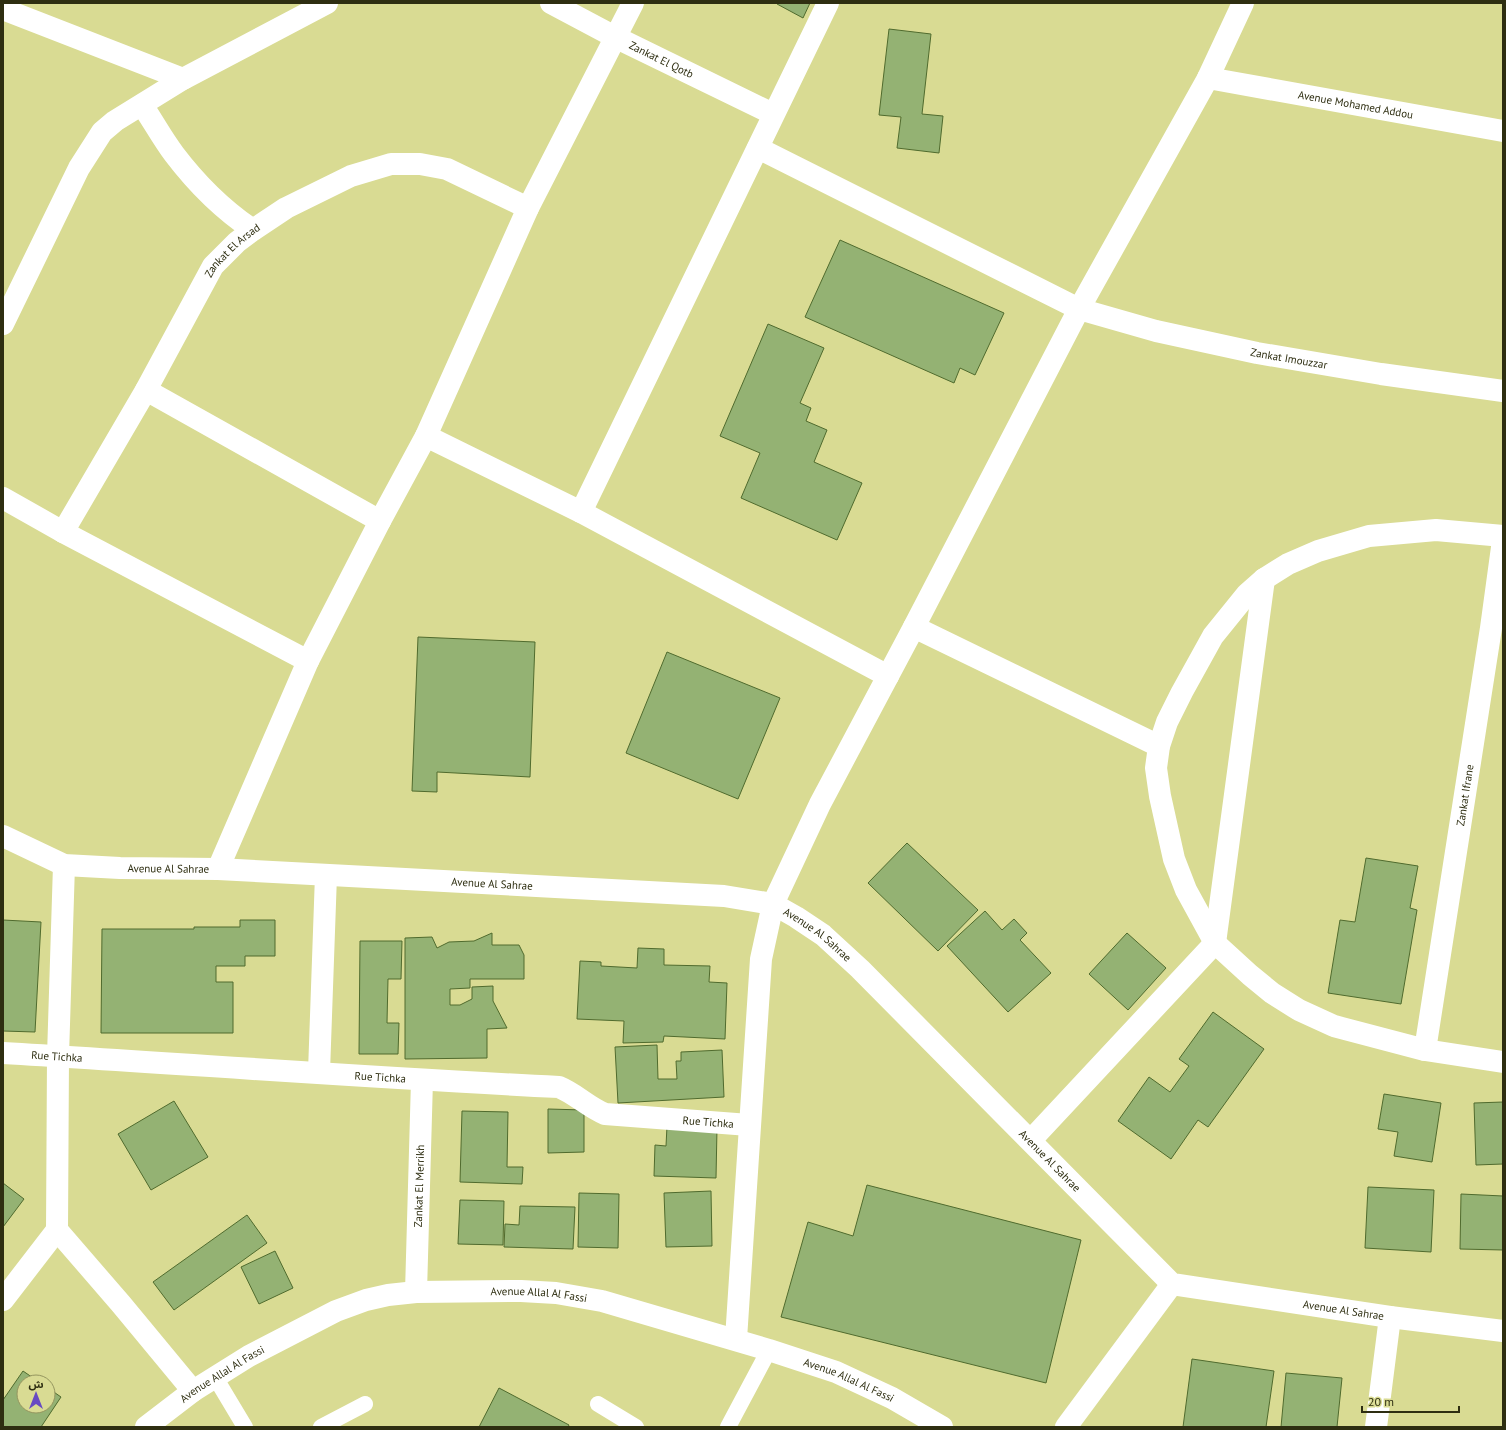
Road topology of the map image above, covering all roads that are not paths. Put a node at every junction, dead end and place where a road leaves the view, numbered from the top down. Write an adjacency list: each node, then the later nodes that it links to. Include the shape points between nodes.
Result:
1 (327, 3): 9 (street)
2 (551, 3): 7 (street, Zankat El Qotb)
3 (633, 3): 7 (street)
4 (828, 3): 11 (street)
5 (1243, 3): 8 (street)
6 (3, 9): 9 (street)
7 (615, 37): 11 (street, Zankat El Qotb); 14 (street)
8 (1208, 78): 12 (street, Avenue Mohamed Addou); 16 (street)
9 (182, 79): 10 (street)
10 (142, 105): 15 (street, via 174,154 203,187 221,206); 17 (street, via 115,121 102,132 92,146)
11 (773, 114): 13 (street)
12 (1503, 131)
13 (758, 148): 16 (street, Zankat Imouzzar); 22 (street)
14 (528, 208): 15 (street, Zankat El Arsad, via 447,168 420,164 391,164 352,176 286,208); 20 (street)
15 (253, 230): 18 (street, Zankat El Arsad, via 213,266)
16 (1079, 309): 19 (street, Zankat Imouzzar, via 1156,331 1257,353); 28 (street)
17 (3, 324)
18 (146, 390): 23 (street); 24 (street, Zankat El Arsad)
19 (1503, 391)
20 (426, 436): 22 (street); 23 (street)
21 (3, 498): 24 (street)
22 (581, 512): 31 (street)
23 (380, 521): 30 (street)
24 (63, 532): 30 (street)
25 (1503, 536): 27 (street, via 1436,530 1369,536 1318,551 1288,564)
26 (1503, 540): 29 (street, Zankat Ifrane)
27 (1264, 579): 32 (street, via 1247,594 1213,636 1167,722); 38 (street)
28 (914, 627): 31 (street); 32 (street)
29 (1497, 629): 39 (street, Zankat Ifrane)
30 (308, 661): 35 (street)
31 (888, 676): 37 (street, via 820,804)
32 (1159, 746): 38 (street, via 1156,768 1174,859 1186,890)
33 (3, 836): 34 (street, Avenue Al Sahrae)
34 (64, 865): 35 (street, Avenue Al Sahrae); 41 (street)
35 (218, 869): 36 (street, Avenue Al Sahrae)
36 (326, 875): 37 (street, Avenue Al Sahrae, via 724,896); 43 (street)
37 (773, 904): 45 (street, via 761,959); 46 (street, Avenue Al Sahrae, via 823,935)
38 (1215, 943): 39 (street, via 1272,992 1299,1010 1334,1026); 46 (street)
39 (1425, 1050): 42 (street)
40 (3, 1053): 41 (street, Rue Tichka)
41 (58, 1056): 43 (street, Rue Tichka); 47 (street)
42 (1503, 1062)
43 (319, 1072): 44 (street, Rue Tichka)
44 (422, 1080): 45 (street, Rue Tichka, via 559,1087 605,1114); 49 (street, Zankat El Merrikh)
45 (750, 1125): 53 (street)
46 (1031, 1140): 48 (street, Avenue Al Sahrae)
47 (57, 1230): 50 (street); 56 (street)
48 (1172, 1284): 51 (street, Avenue Al Sahrae); 65 (street)
49 (416, 1292): 53 (street, Avenue Allal Al Fassi, via 556,1293 602,1301); 55 (street, Avenue Allal Al Fassi, via 388,1294 336,1311 249,1356)
50 (3, 1300)
51 (1390, 1317): 52 (street, Avenue Al Sahrae); 66 (street)
52 (1503, 1331)
53 (736, 1340): 54 (street, Avenue Allal Al Fassi)
54 (769, 1350): 63 (lane); 64 (street, Avenue Allal Al Fassi, via 836,1372 892,1398)
55 (215, 1378): 56 (street, Avenue Allal Al Fassi); 60 (lane)
56 (193, 1391): 59 (street, Avenue Allal Al Fassi)
57 (365, 1404): 61 (lane)
58 (598, 1404): 62 (lane)
59 (146, 1427)
60 (245, 1427)
61 (321, 1427)
62 (636, 1427)
63 (728, 1427)
64 (942, 1427)
65 (1066, 1427)
66 (1376, 1427)

